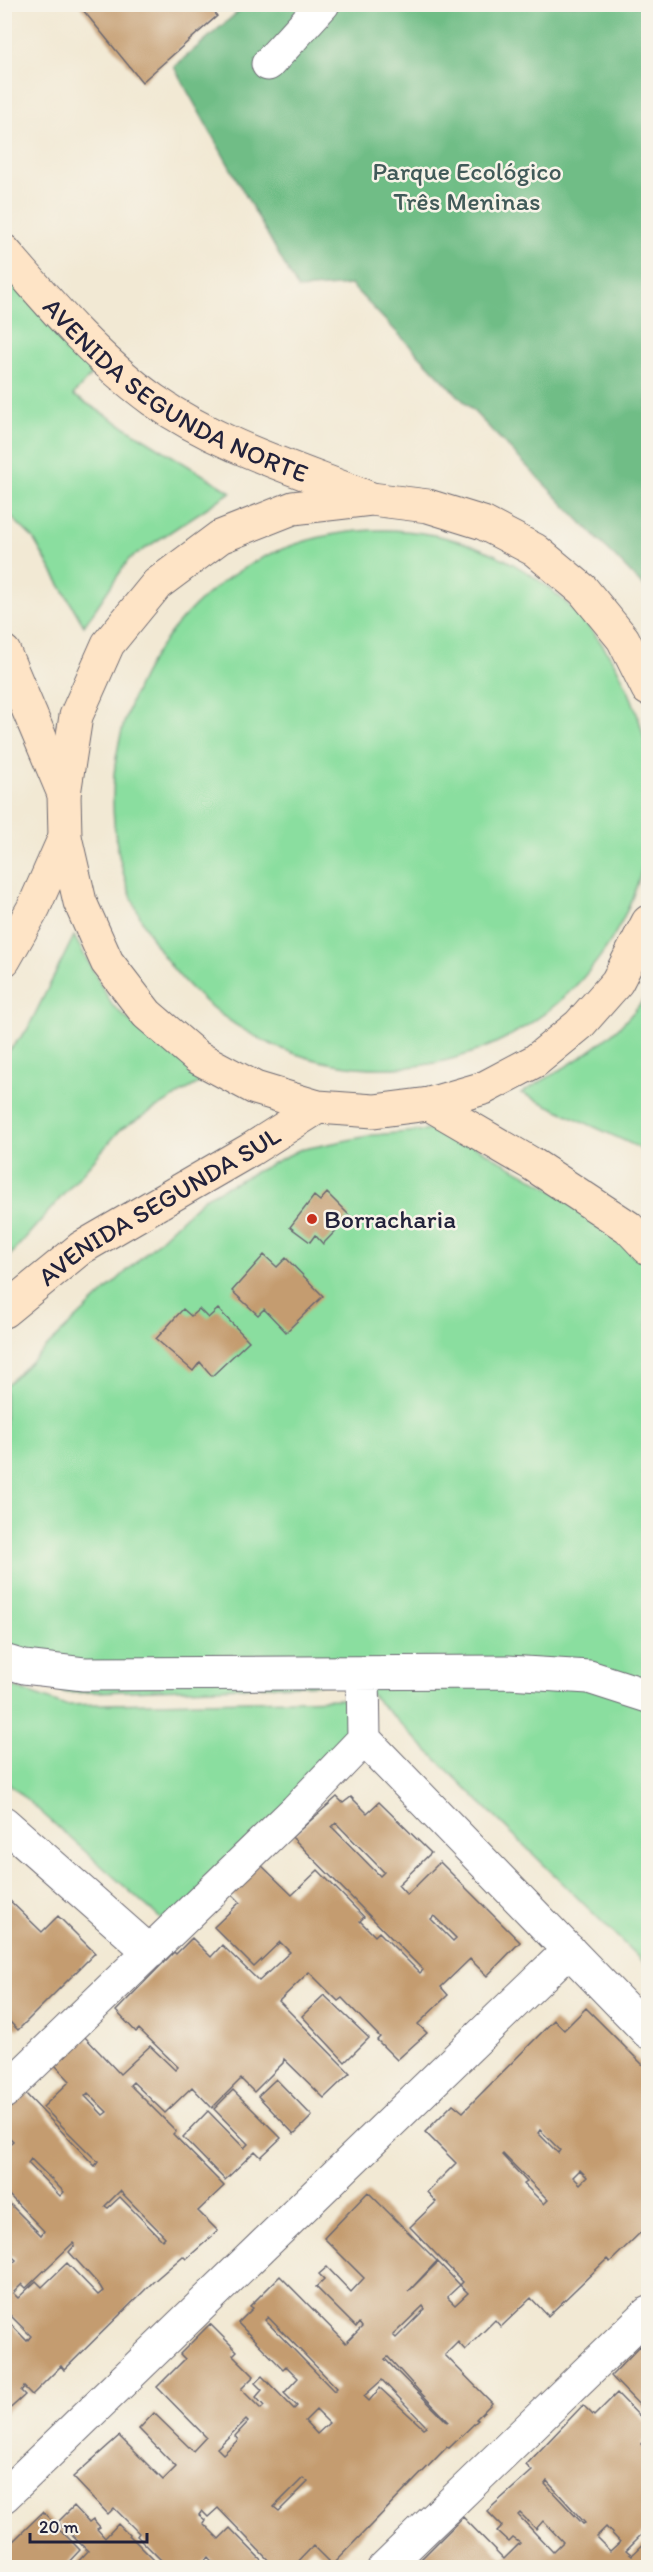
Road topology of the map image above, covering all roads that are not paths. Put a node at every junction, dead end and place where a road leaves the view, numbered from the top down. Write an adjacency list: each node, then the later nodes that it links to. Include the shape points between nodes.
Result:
1 (323, 4): 2 (street)
2 (268, 64)
3 (4, 251): 4 (main road, AVENIDA SEGUNDA NORTE, via 96,351 152,399 201,429)
4 (370, 499): 6 (main road, via 428,506 472,519 535,550 583,590 623,639); 7 (main road, via 292,508 220,537 157,584 108,645 94,675 76,716)
5 (4, 652): 7 (main road)
6 (648, 689)
7 (64, 794): 8 (main road)
8 (65, 837): 10 (main road, via 34,907); 12 (main road, via 80,902 93,932 107,962 147,1014 197,1057 255,1088)
9 (648, 922): 11 (main road, via 617,982 579,1025 535,1061 484,1088)
10 (4, 960)
11 (429, 1104): 12 (main road, via 374,1111); 13 (main road, via 532,1164 628,1227)
12 (318, 1107): 14 (main road, AVENIDA SEGUNDA SUL, via 81,1248)
13 (648, 1248)
14 (4, 1311)
15 (4, 1661): 16 (street, via 84,1674)
16 (363, 1674): 17 (street, via 508,1672 589,1677); 18 (street)
17 (648, 1695)
18 (364, 1738): 20 (street); 21 (street)
19 (4, 1823): 21 (street)
20 (569, 1950): 22 (street); 25 (street)
21 (150, 1952): 23 (street)
22 (648, 2032)
23 (4, 2092)
24 (648, 2313): 26 (street)
25 (4, 2496)
26 (384, 2568)

